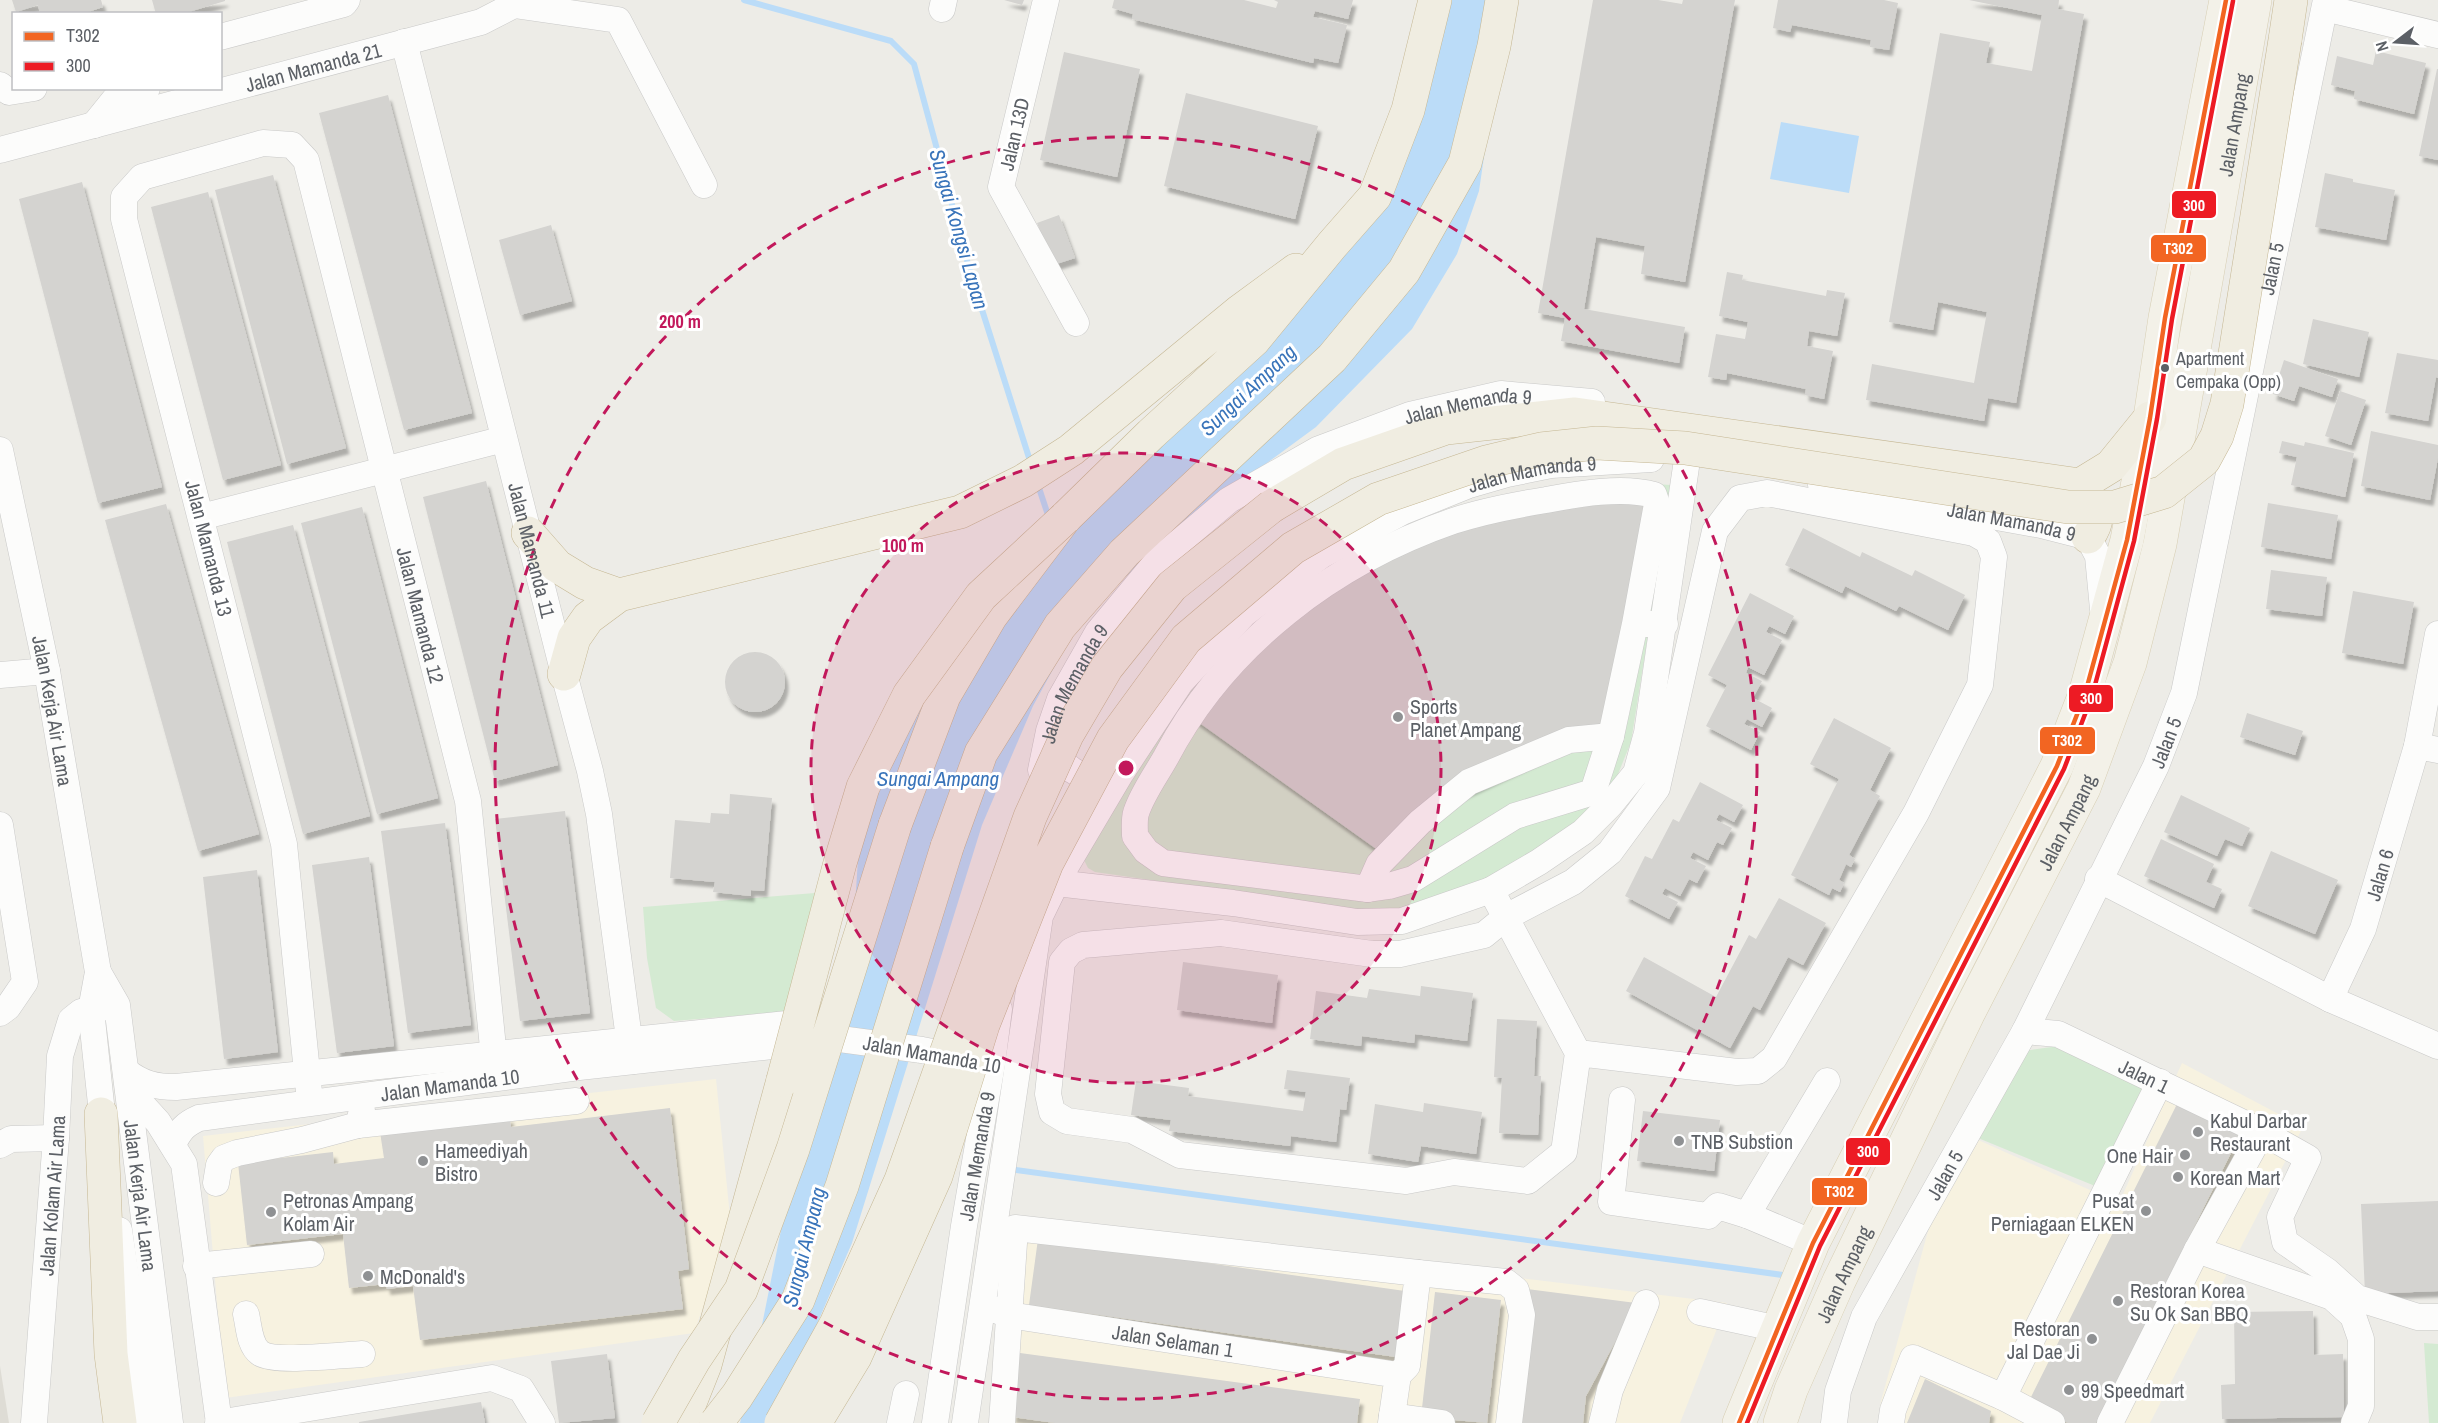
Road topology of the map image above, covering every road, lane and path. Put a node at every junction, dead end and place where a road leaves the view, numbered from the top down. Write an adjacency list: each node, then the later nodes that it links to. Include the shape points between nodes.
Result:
1 (347, 0): 11 (street)
2 (1046, 0): 23 (street, Jalan 13D, via 1001,187)
3 (1435, 0): 22 (highway, via 1408,110 1375,196)
4 (1502, 0): 111 (highway, bridge, via 1465,163 1404,271 1332,358 1124,553 1074,609 981,753 947,847 842,1186 798,1300)
5 (2226, 0): 24 (main road, Jalan Ampang, via 2165,318)
6 (2255, 0): 122 (main road, Jalan Ampang, via 2160,544 2130,663 2084,788 1968,1014 1839,1281)
7 (2291, 0): 113 (highway, bridge, via 2227,404 2204,460 2164,492 2115,507 2068,507 1685,448 1596,442 1541,449 1486,462 1378,499 1293,548 1186,639 1113,739 1047,863 983,1025 936,1176 855,1357)
8 (515, 2): 12 (street, Jalan Mamanda 21, via 481,22); 21 (street, via 618,20)
9 (2326, 4): 10 (street); 49 (street, Jalan 5, via 2184,693 2156,766)
10 (2438, 35)
11 (222, 36)
12 (404, 42): 14 (street, Jalan Mamanda 21); 26 (street, Jalan Mamanda 11)
13 (0, 85): 15 (street, via 9,92)
14 (222, 87)
15 (22, 90)
16 (141, 90): 18 (street, via 115,99)
17 (198, 93): 18 (street, Jalan Mamanda 21)
18 (94, 125): 19 (street, Jalan Mamanda 21)
19 (0, 150)
20 (306, 160): 29 (street, Jalan Mamanda 12); 31 (street, Jalan Mamanda 13, via 292,145 263,143 142,177 124,197 124,219)
21 (704, 184)
22 (1332, 245): 32 (highway, via 1254,340 1150,434); 36 (highway, via 1240,311 1071,450 1023,481 960,512)
23 (1076, 323)
24 (2150, 418): 30 (highway, via 2111,466); 38 (main road, Jalan Ampang, via 2127,540)
25 (1714, 433): 30 (highway); 43 (street, Jalan Memanda 9, via 1600,403 1501,394 1410,415 1317,450 1229,500 1158,560 1098,632 1060,699); 112 (highway, bridge, via 1575,414 1446,428 1343,464 1272,506 1172,586 1107,667 1067,735 1030,817 901,1180 836,1324)
26 (504, 439): 29 (street); 34 (street, Jalan Mamanda 11)
27 (0, 450): 33 (street, Jalan Kerja Air Lama)
28 (1687, 460): 35 (street, Jalan Mamanda 9); 37 (street); 46 (street, Jalan Mamanda 9, via 1650,458 1551,465 1507,474 1402,512 1322,555 1244,614 1180,683)
29 (384, 470): 31 (street); 68 (street, Jalan Mamanda 12, via 468,801)
30 (2080, 485): 35 (highway, via 2093,503 2096,518)
31 (201, 517): 70 (street, Jalan Mamanda 13, via 285,844)
32 (1065, 519): 109 (highway, bridge, via 991,616 944,696 895,825 793,1149 741,1290); 110 (highway, bridge, via 981,596 909,695 863,787 705,1365)
33 (8, 526): 40 (street, Jalan Kerja Air Lama)
34 (528, 533): 36 (highway, via 557,566 585,583); 41 (street, Jalan Mamanda 11)
35 (2088, 537): 38 (street, Jalan Mamanda 9, via 2098,556)
36 (619, 595): 41 (highway, via 588,618 574,638)
37 (1650, 624): 44 (street); 48 (street, via 1657,504 1654,495 1646,493 1605,492 1504,507 1396,544 1342,573 1300,600 1261,633 1223,674 1180,729 1136,814 1135,836 1146,851 1163,863); 52 (street, via 1647,733 1636,772 1584,832)
38 (2103, 624): 86 (main road, Jalan Ampang, via 2085,694 2057,766)
39 (2438, 634): 45 (street, Jalan 6)
40 (47, 672): 42 (street); 56 (street, Jalan Kerja Air Lama)
41 (564, 674): 64 (street, Jalan Mamanda 11, via 599,814)
42 (0, 675)
43 (1049, 731): 46 (street, via 1061,759 1079,776 1100,779); 54 (street, Jalan Memanda 9)
44 (1611, 736): 51 (street, via 1569,740 1469,782 1420,822 1379,864); 51 (street, via 1593,792 1515,816 1413,879)
45 (2428, 748): 58 (street, Jalan 6, via 2362,929)
46 (1121, 773): 50 (street, Jalan Mamanda 9)
47 (0, 825): 61 (street, via 25,982)
48 (1236, 872): 51 (street); 53 (street)
49 (2098, 879): 58 (street); 62 (street, Jalan 5)
50 (1056, 883): 53 (street); 54 (street, via 1024,896); 69 (street, Jalan Memanda 9, via 1040,916)
51 (1368, 889)
52 (1491, 890): 53 (street, via 1402,921 1380,923); 55 (street)
53 (1233, 903)
54 (1008, 913): 57 (street, Jalan Memanda 9)
55 (1506, 917): 66 (street); 66 (street, via 1484,935 1400,954 1372,954 1221,933 1083,945 1062,962 1048,1094 1052,1112 1067,1121 1132,1130 1180,1155 1406,1181 1454,1172 1528,1181 1564,1152); 66 (street, via 1573,882 1610,852 1657,788 1716,531 1740,498 1767,493 1974,533 1988,541 1994,557 1980,685 1916,813 1773,1058 1758,1071 1737,1072)
56 (98, 972): 59 (street, Jalan Kerja Air Lama); 60 (street, Jalan Kerja Air Lama)
57 (1001, 990): 65 (street, via 961,1036); 67 (street, Jalan Memanda 9)
58 (2330, 999): 63 (street)
59 (117, 1005): 60 (street, Jalan Kolam Air Lama); 71 (street, Jalan Kerja Air Lama)
60 (91, 1010): 78 (street, Jalan Kerja Air Lama); 81 (street, Jalan Kolam Air Lama, via 70,1020 66,1031 60,1056)
61 (0, 1013)
62 (2025, 1031): 73 (street, Jalan 1, via 2058,1034); 123 (street, Jalan 5, via 1864,1317 1838,1391)
63 (2438, 1046)
64 (631, 1051): 65 (street, Jalan Mamanda 10, bridge, via 790,1044 817,1035); 68 (street, Jalan Mamanda 10)
65 (928, 1051): 67 (street, Jalan Mamanda 10)
66 (1578, 1053)
67 (992, 1065): 69 (street, Jalan Mamanda 10); 115 (street, Jalan Memanda 9)
68 (495, 1066): 70 (street, Jalan Mamanda 10); 74 (street, Jalan Mamanda 10)
69 (1019, 1070): 92 (street, Jalan Memanda 9)
70 (307, 1074): 71 (street, Jalan Mamanda 10, via 176,1087 153,1087); 77 (street, Jalan Mamanda 13)
71 (127, 1080): 82 (street); 106 (street, Jalan Kerja Air Lama)
72 (1827, 1081): 85 (street)
73 (2160, 1082): 80 (street, Jalan 1); 101 (street)
74 (367, 1095): 77 (street, Jalan Mamanda 10); 79 (street)
75 (1622, 1100): 85 (street, via 1611,1202 1708,1216 1719,1206)
76 (576, 1101): 79 (street)
77 (310, 1102): 82 (street, Jalan Mamanda 10, via 199,1118 188,1122)
78 (101, 1114): 104 (highway, via 111,1354); 105 (street, Jalan Kerja Air Lama)
79 (358, 1125): 84 (street, via 224,1158)
80 (2262, 1131): 87 (street); 96 (street, Jalan 1, via 2308,1158 2280,1217 2285,1242 2357,1298 2418,1317)
81 (56, 1138): 83 (street, via 11,1139); 103 (street, Jalan Kolam Air Lama)
82 (173, 1144): 89 (street, via 185,1172)
83 (0, 1145)
84 (216, 1183)
85 (1747, 1215): 86 (street)
86 (1813, 1243): 97 (main road, Jalan Ampang)
87 (2198, 1250): 126 (street); 127 (street, via 2332,1297 2353,1316 2361,1339 2361,1406)
88 (311, 1254): 89 (street)
89 (196, 1266): 107 (street)
90 (1418, 1273): 95 (street, via 1016,1228); 99 (street, via 1407,1366); 119 (street, via 1506,1282 1516,1290 1522,1315)
91 (1646, 1303): 120 (street, via 1610,1390)
92 (981, 1306): 95 (street, Jalan Selaman 1); 116 (street, Jalan Memanda 9)
93 (1700, 1311): 97 (street)
94 (246, 1314): 98 (street, via 252,1344 260,1354 274,1358)
95 (1009, 1315): 99 (street, Jalan Selaman 1); 117 (street)
96 (2438, 1317)
97 (1779, 1329): 121 (main road, Jalan Ampang)
98 (362, 1354)
99 (1398, 1375): 102 (street)
100 (906, 1394): 114 (street)
101 (2003, 1397): 124 (street, via 1913,1358); 125 (street)
102 (1391, 1419): 118 (street)
103 (34, 1423)
104 (120, 1423)
105 (148, 1423)
106 (170, 1423)
107 (219, 1423): 108 (street, via 492,1378 521,1389)
108 (542, 1423)
109 (658, 1423)
110 (682, 1423)
111 (716, 1423)
112 (781, 1423)
113 (815, 1423)
114 (900, 1423)
115 (934, 1423)
116 (965, 1423)
117 (1002, 1423)
118 (1442, 1423)
119 (1509, 1423)
120 (1602, 1423)
121 (1738, 1423)
122 (1780, 1423)
123 (1834, 1423)
124 (1891, 1423)
125 (2052, 1423)
126 (2110, 1423)
127 (2354, 1423)

